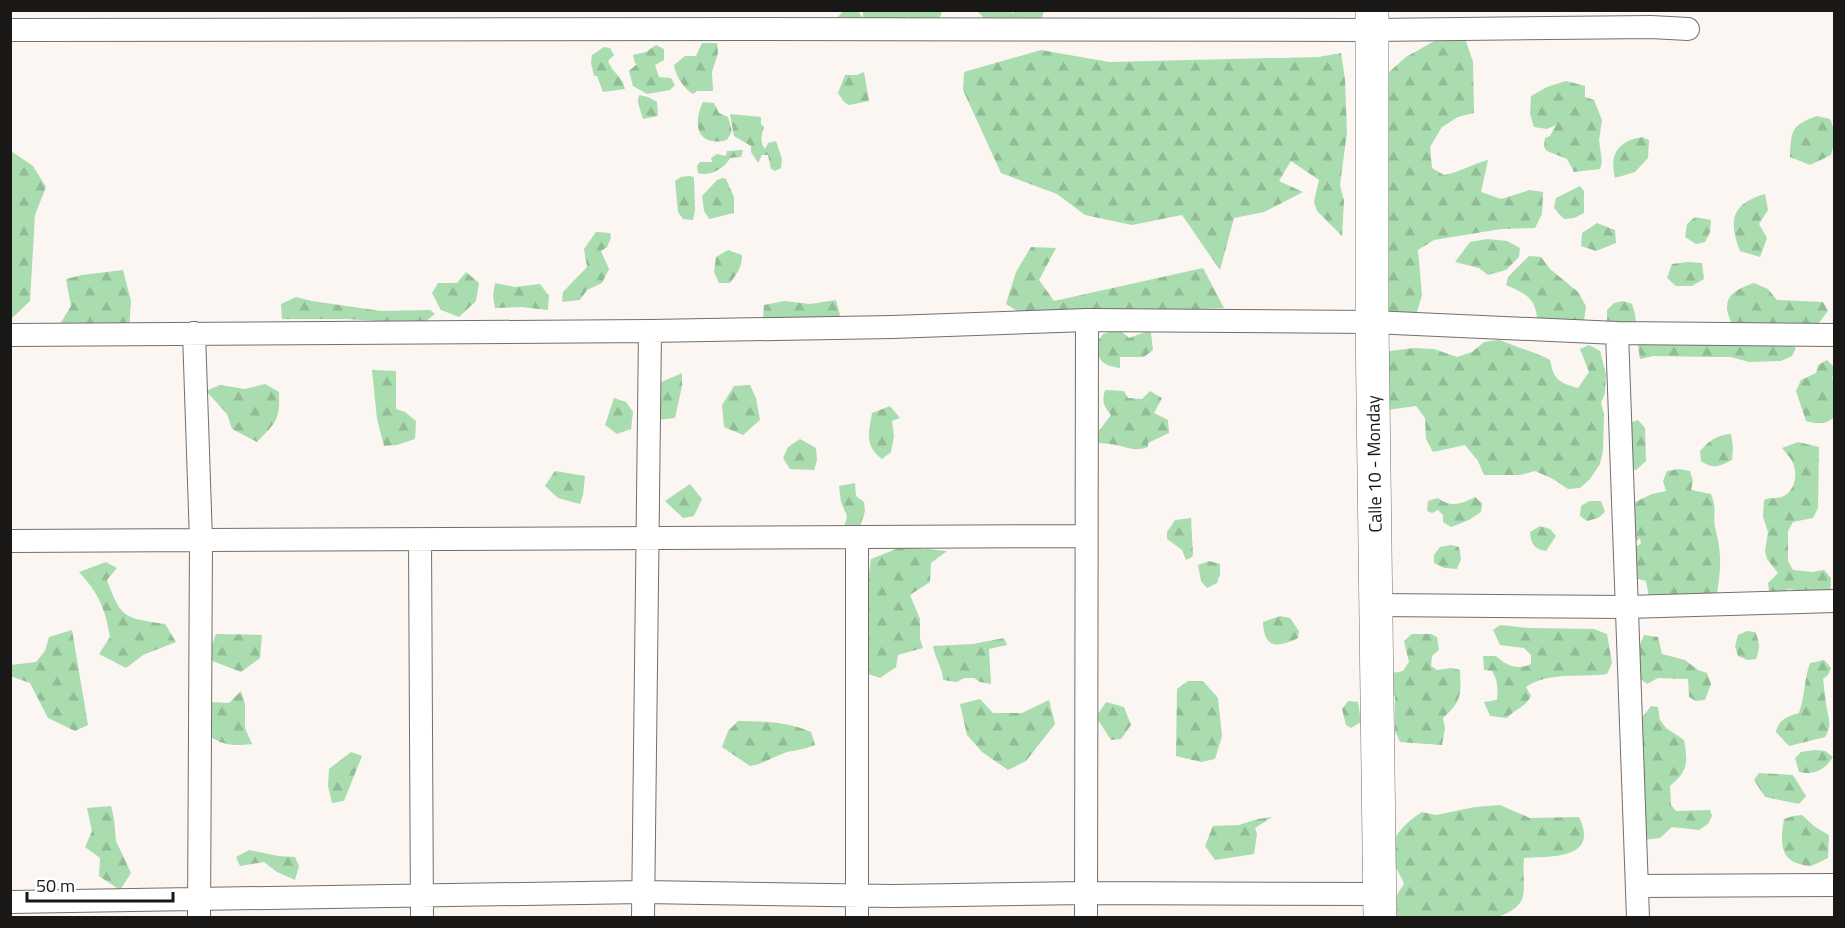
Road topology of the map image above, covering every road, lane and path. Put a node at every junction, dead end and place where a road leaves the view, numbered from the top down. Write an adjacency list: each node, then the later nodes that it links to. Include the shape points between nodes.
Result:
1 (747, 20): 3 (street); 5 (street)
2 (1372, 20): 3 (street); 4 (street); 7 (street, Calle 10 - Monday)
3 (1230, 21)
4 (1688, 29)
5 (10, 30)
6 (1087, 320): 7 (street); 8 (street); 13 (street)
7 (1372, 322): 10 (street); 20 (street, Calle 10 - Monday)
8 (650, 331): 9 (street); 15 (street)
9 (194, 333): 11 (street); 18 (street)
10 (1617, 333): 12 (street); 21 (street)
11 (10, 335)
12 (1834, 335)
13 (1085, 536): 14 (street); 25 (street)
14 (857, 538): 15 (street); 27 (street)
15 (648, 539): 16 (street); 24 (street)
16 (420, 540): 18 (street); 26 (street)
17 (10, 541): 18 (street)
18 (201, 541): 30 (street)
19 (1834, 601): 21 (street)
20 (1376, 605): 21 (street); 29 (street, Calle 10 - Monday)
21 (1627, 607): 23 (street)
22 (1834, 885): 23 (street)
23 (1637, 886): 35 (street)
24 (643, 892): 26 (street); 27 (street); 32 (street)
25 (1085, 893): 27 (street); 29 (street); 34 (street)
26 (422, 895): 30 (street); 31 (street)
27 (857, 895): 33 (street)
28 (10, 902): 30 (street)
29 (1380, 906)
30 (199, 908)
31 (422, 918)
32 (643, 918)
33 (858, 918)
34 (1086, 918)
35 (1638, 918)

